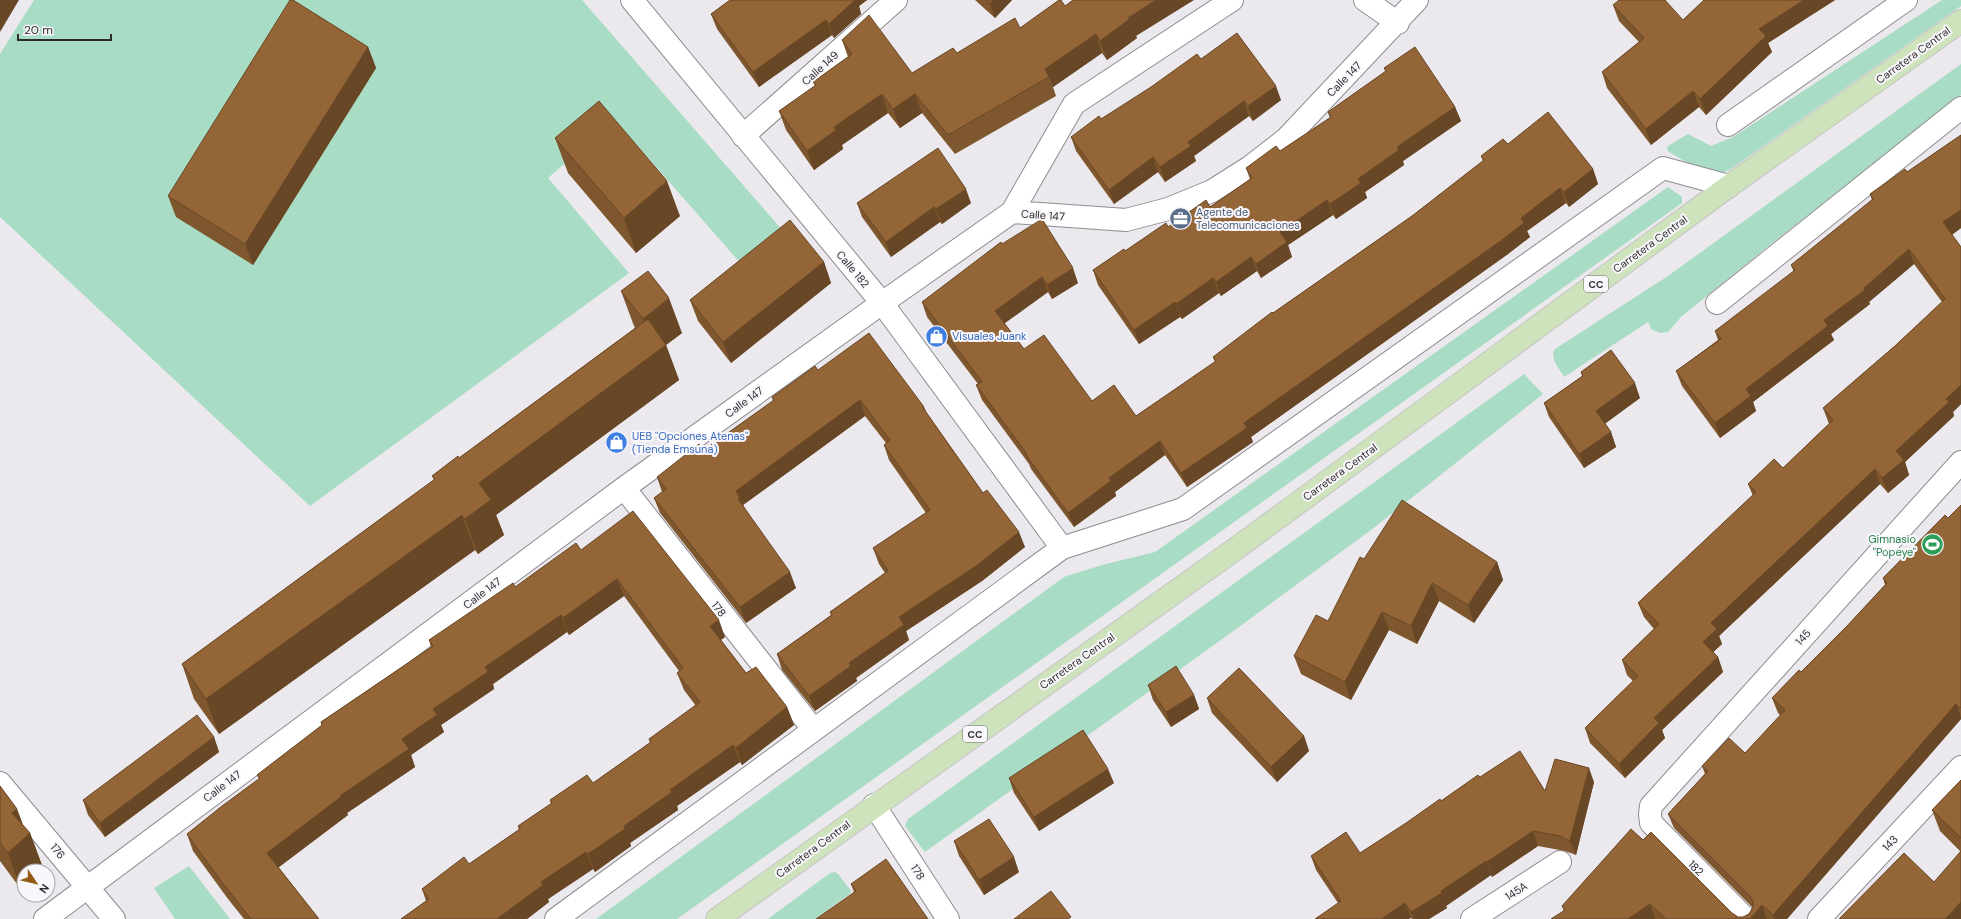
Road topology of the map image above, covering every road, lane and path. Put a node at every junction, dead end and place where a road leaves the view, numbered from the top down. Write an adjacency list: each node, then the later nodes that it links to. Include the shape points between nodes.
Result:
1 (632, 0): 11 (street, Calle 182)
2 (896, 0): 11 (street, Calle 149)
3 (1232, 0): 13 (street, via 1074,104)
4 (1365, 0): 8 (street)
5 (1417, 0): 8 (street, Calle 147)
6 (1906, 0): 10 (street)
7 (1961, 21): 12 (main road, Carretera Central / CC)
8 (1398, 22): 13 (street, Calle 147, via 1286,139 1250,167 1212,191 1168,209 1126,220)
9 (1961, 108): 15 (street)
10 (1728, 125)
11 (743, 136): 14 (street, Calle 182)
12 (1728, 186): 18 (street, via 1663,168 1183,508); 22 (main road, Carretera Central / CC, via 1234,550)
13 (1012, 212): 14 (street, Calle 147)
14 (882, 303): 17 (street, Calle 147); 18 (street, Calle 182)
15 (1717, 303)
16 (1961, 462): 23 (street, 145, via 1651,806)
17 (624, 488): 19 (street, 178); 25 (street, Calle 147)
18 (1062, 548): 19 (street)
19 (814, 729): 28 (street)
20 (1961, 767): 33 (street, 143)
21 (0, 783): 25 (street, 176)
22 (874, 805): 29 (main road, Carretera Central / CC); 30 (street, 178)
23 (1650, 814): 32 (street, 182, via 1652,823)
24 (1560, 862): 31 (street, 145A)
25 (88, 886): 26 (street, Calle 147); 27 (street, 176)
26 (45, 919)
27 (114, 919)
28 (556, 919)
29 (717, 919)
30 (948, 919)
31 (1472, 919)
32 (1746, 919)
33 (1819, 919)

